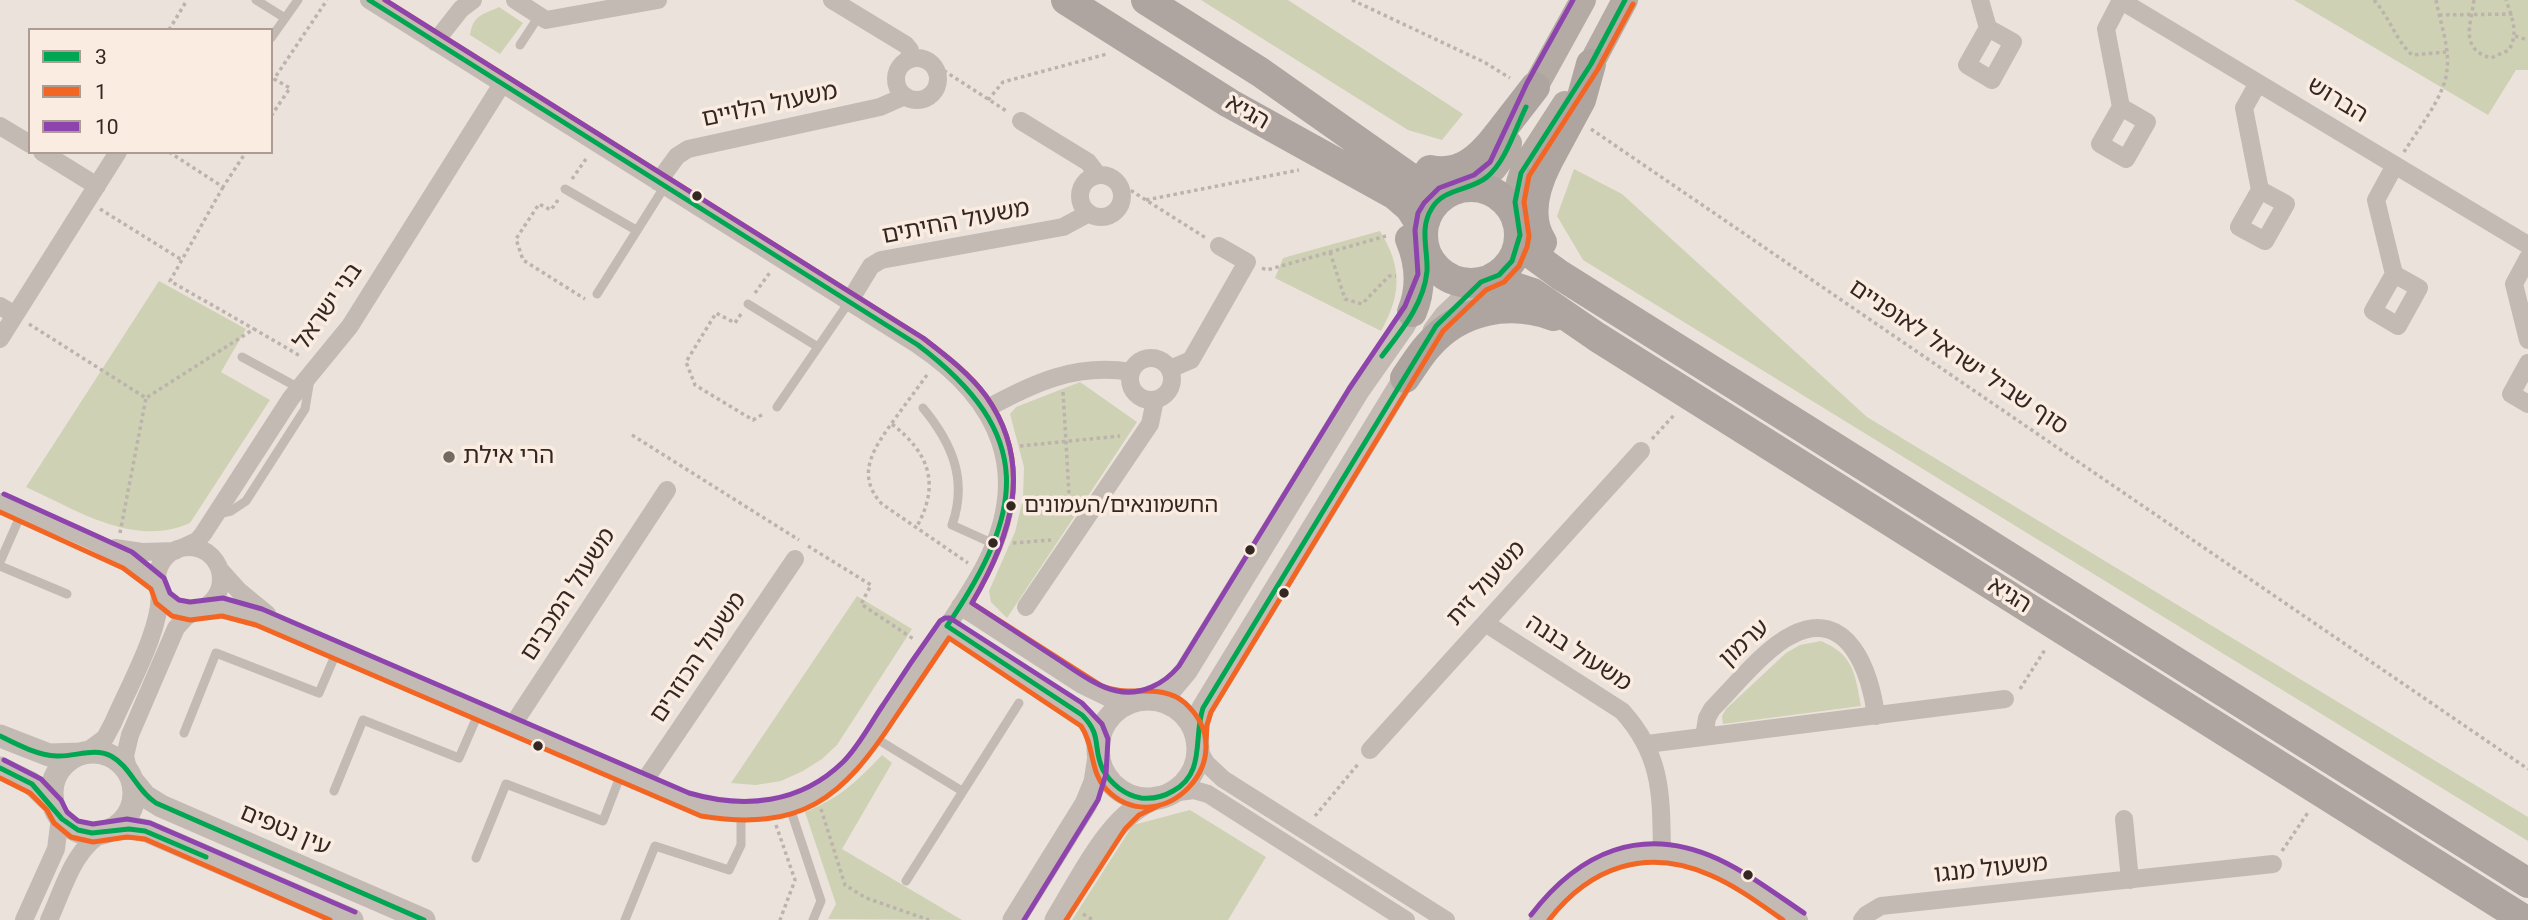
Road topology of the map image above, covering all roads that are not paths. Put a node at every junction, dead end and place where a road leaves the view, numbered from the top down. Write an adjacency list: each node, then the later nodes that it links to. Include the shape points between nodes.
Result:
1 (256, 0): 16 (lane)
2 (298, 0): 16 (lane)
3 (369, 0): 19 (street)
4 (473, 0): 19 (street)
5 (514, 0): 15 (street)
6 (658, 0): 14 (street)
7 (832, 0): 21 (street, via 906,45)
8 (1066, 0): 27 (highway, הגיא)
9 (1146, 0): 29 (highway, הגיא, via 1261,72)
10 (1583, 0): 25 (main road, via 1557,47)
11 (1625, 0): 22 (main road)
12 (1980, 0): 17 (street)
13 (2121, 0): 23 (street, הברוש); 28 (street, via 2106,29)
14 (631, 2): 15 (street, via 556,20)
15 (539, 16): 20 (lane)
16 (285, 18): 18 (lane)
17 (1988, 28)
18 (273, 35)
19 (435, 42): 24 (street)
20 (520, 45)
21 (910, 58): 26 (street, via 896,75 898,89); 26 (street, via 924,58 938,79 934,91 921,100)
22 (1591, 64): 33 (highway, bridge, via 1581,100)
23 (2259, 83): 36 (street, הברוש); 41 (street, via 2244,108)
24 (502, 84): 38 (street); 66 (street, בני ישראל, via 350,326)
25 (1527, 85): 33 (highway, bridge)
26 (905, 96): 38 (street, משעול הלויים, via 880,107 688,149 677,156)
27 (1229, 103): 48 (highway, via 1394,216); 48 (highway, הגיא, via 1395,195 1410,208)
28 (2121, 107)
29 (1321, 116): 33 (highway, via 1380,154 1439,172); 39 (highway, הגיא, via 1409,177 1429,186)
30 (1021, 121): 37 (street, via 1088,162)
31 (0, 126): 32 (street)
32 (28, 143)
33 (1521, 149): 39 (main road, via 1489,175); 44 (main road, via 1515,202); 56 (highway, via 1534,195 1538,236 1547,250)
34 (44, 154): 42 (street)
35 (117, 154): 42 (street)
36 (2395, 165): 46 (street, הברוש); 50 (street, via 2376,200)
37 (1098, 174): 43 (street, via 1086,181 1080,192); 43 (street, via 1119,183 1123,199 1116,211 1101,217)
38 (662, 184): 45 (lane); 53 (street)
39 (1462, 188): 44 (highway, via 1499,195); 48 (highway, via 1431,208)
40 (565, 189): 45 (lane)
41 (2260, 190)
42 (92, 194): 55 (street)
43 (1089, 213): 53 (street, משעול החיתים, via 1063,227 881,260 871,266)
44 (1518, 225): 51 (highway, via 1512,261); 56 (highway, הגיא, via 1528,249 1542,262)
45 (636, 230): 52 (lane)
46 (2528, 245)
47 (1219, 246): 64 (street, via 1247,262 1191,359)
48 (1418, 247): 51 (highway, via 1452,279); 57 (highway, via 1417,300)
49 (2528, 258): 60 (street, via 2514,284)
50 (2394, 274)
51 (1486, 281): 58 (highway, הגיא, via 1533,293); 67 (street, via 1436,326)
52 (597, 294)
53 (849, 302): 61 (lane); 72 (street, via 939,359 959,375)
54 (748, 304): 61 (lane)
55 (8, 310): 59 (street)
56 (1617, 310): 124 (highway, הגיא)
57 (1412, 312): 93 (street, via 1358,391 1186,671 1171,689)
58 (1597, 337): 67 (highway, via 1533,310 1488,310 1444,331 1427,346); 138 (highway, הגיא)
59 (0, 340)
60 (2528, 340)
61 (818, 347): 70 (lane)
62 (242, 357): 66 (lane)
63 (2528, 363): 69 (street, via 2511,394)
64 (1170, 369): 65 (street, via 1164,362 1148,358); 68 (street, via 1170,389)
65 (1131, 372): 68 (street, via 1136,394); 72 (street, via 1106,368 1061,376 1027,387)
66 (309, 376): 79 (street, בני ישראל, via 200,538)
67 (1405, 378): 103 (street, via 1203,708)
68 (1155, 400): 86 (street, via 1150,424)
69 (2528, 404)
70 (777, 407)
71 (923, 408): 78 (lane, via 943,434 957,471 959,498 952,524)
72 (986, 409): 78 (street, via 1006,468 1006,498)
73 (1641, 451): 88 (street, משעול זית)
74 (667, 490): 97 (street, משעול המכבים)
75 (0, 502): 76 (street)
76 (22, 512): 77 (street); 81 (lane)
77 (93, 543): 79 (street, via 150,552); 83 (street, via 134,564)
78 (994, 544): 85 (street)
79 (179, 549): 82 (street, via 195,547 208,553); 83 (street, via 161,564)
80 (795, 559): 110 (street, משעול הכוזרים)
81 (0, 564): 84 (lane)
82 (221, 571): 87 (street, via 218,594); 90 (street, via 253,603)
83 (158, 587): 87 (street, via 174,608); 106 (street, via 157,621 113,723 105,738)
84 (67, 594)
85 (960, 606): 89 (street); 93 (street, via 1082,685 1113,700)
86 (1026, 607)
87 (202, 609): 90 (street, via 241,611); 109 (street, via 176,628 136,718 126,748)
88 (1485, 623): 102 (street, משעול בננה, via 1622,711); 105 (street, משעול זית)
89 (947, 626): 100 (street); 104 (street, via 1076,710 1095,729)
90 (293, 632): 91 (street)
91 (337, 651): 95 (street); 98 (lane, via 319,693 216,653)
92 (2006, 699): 96 (street)
93 (1140, 700): 103 (street, via 1164,701 1183,713); 104 (street, via 1113,713 1104,726)
94 (1018, 703): 112 (lane)
95 (480, 712): 97 (street); 111 (lane, via 460,758 363,720)
96 (1876, 716): 101 (street); 101 (street, ערמון, via 1870,680 1856,651 1834,632 1806,629 1773,648 1712,709)
97 (512, 726): 108 (street)
98 (184, 733)
99 (0, 736): 106 (street, via 49,755)
100 (872, 736): 112 (lane); 114 (street, via 850,767 817,794)
101 (1704, 737): 102 (street)
102 (1647, 744): 119 (street, משעול בננה, via 1658,780)
103 (1198, 745): 113 (street, via 1192,771 1183,784); 134 (street, via 1204,760 1223,779)
104 (1099, 749): 113 (street, via 1104,771 1119,789 1132,796); 131 (street, via 1095,782 1086,804)
105 (1370, 750)
106 (83, 753): 109 (street, via 111,757); 115 (street, via 56,774 52,786)
107 (0, 768): 115 (street, via 31,783)
108 (621, 774): 110 (street); 120 (lane, via 603,821 506,784)
109 (130, 777): 118 (street, via 132,805 126,817); 128 (street, עין נטפים, via 145,796 161,806)
110 (643, 783): 116 (street, via 703,807)
111 (334, 791)
112 (962, 791): 123 (lane)
113 (1164, 795): 132 (street, via 1134,808 1118,822); 133 (street, via 1194,790 1208,794)
114 (789, 805): 116 (street); 130 (lane, via 821,901)
115 (57, 811): 118 (street, via 80,831); 125 (street, via 56,849)
116 (741, 812): 129 (lane, via 741,845 729,870 655,846)
117 (2124, 819): 122 (street)
118 (109, 830): 126 (street, via 91,839 80,853); 127 (street, via 147,831)
119 (1662, 854): 135 (street, via 1629,855 1590,868 1556,894); 136 (street, via 1714,867)
120 (476, 858)
121 (2273, 864): 122 (street, משעול מנגו)
122 (2130, 880): 137 (street, משעול מנגו, via 1881,906)
123 (906, 881)
124 (2528, 883)
125 (24, 920)
126 (49, 920)
127 (352, 920)
128 (424, 920)
129 (625, 920)
130 (813, 920)
131 (1014, 920)
132 (1056, 920)
133 (1406, 920)
134 (1446, 920)
135 (1538, 920)
136 (1799, 920)
137 (1862, 920)
138 (2525, 920)

